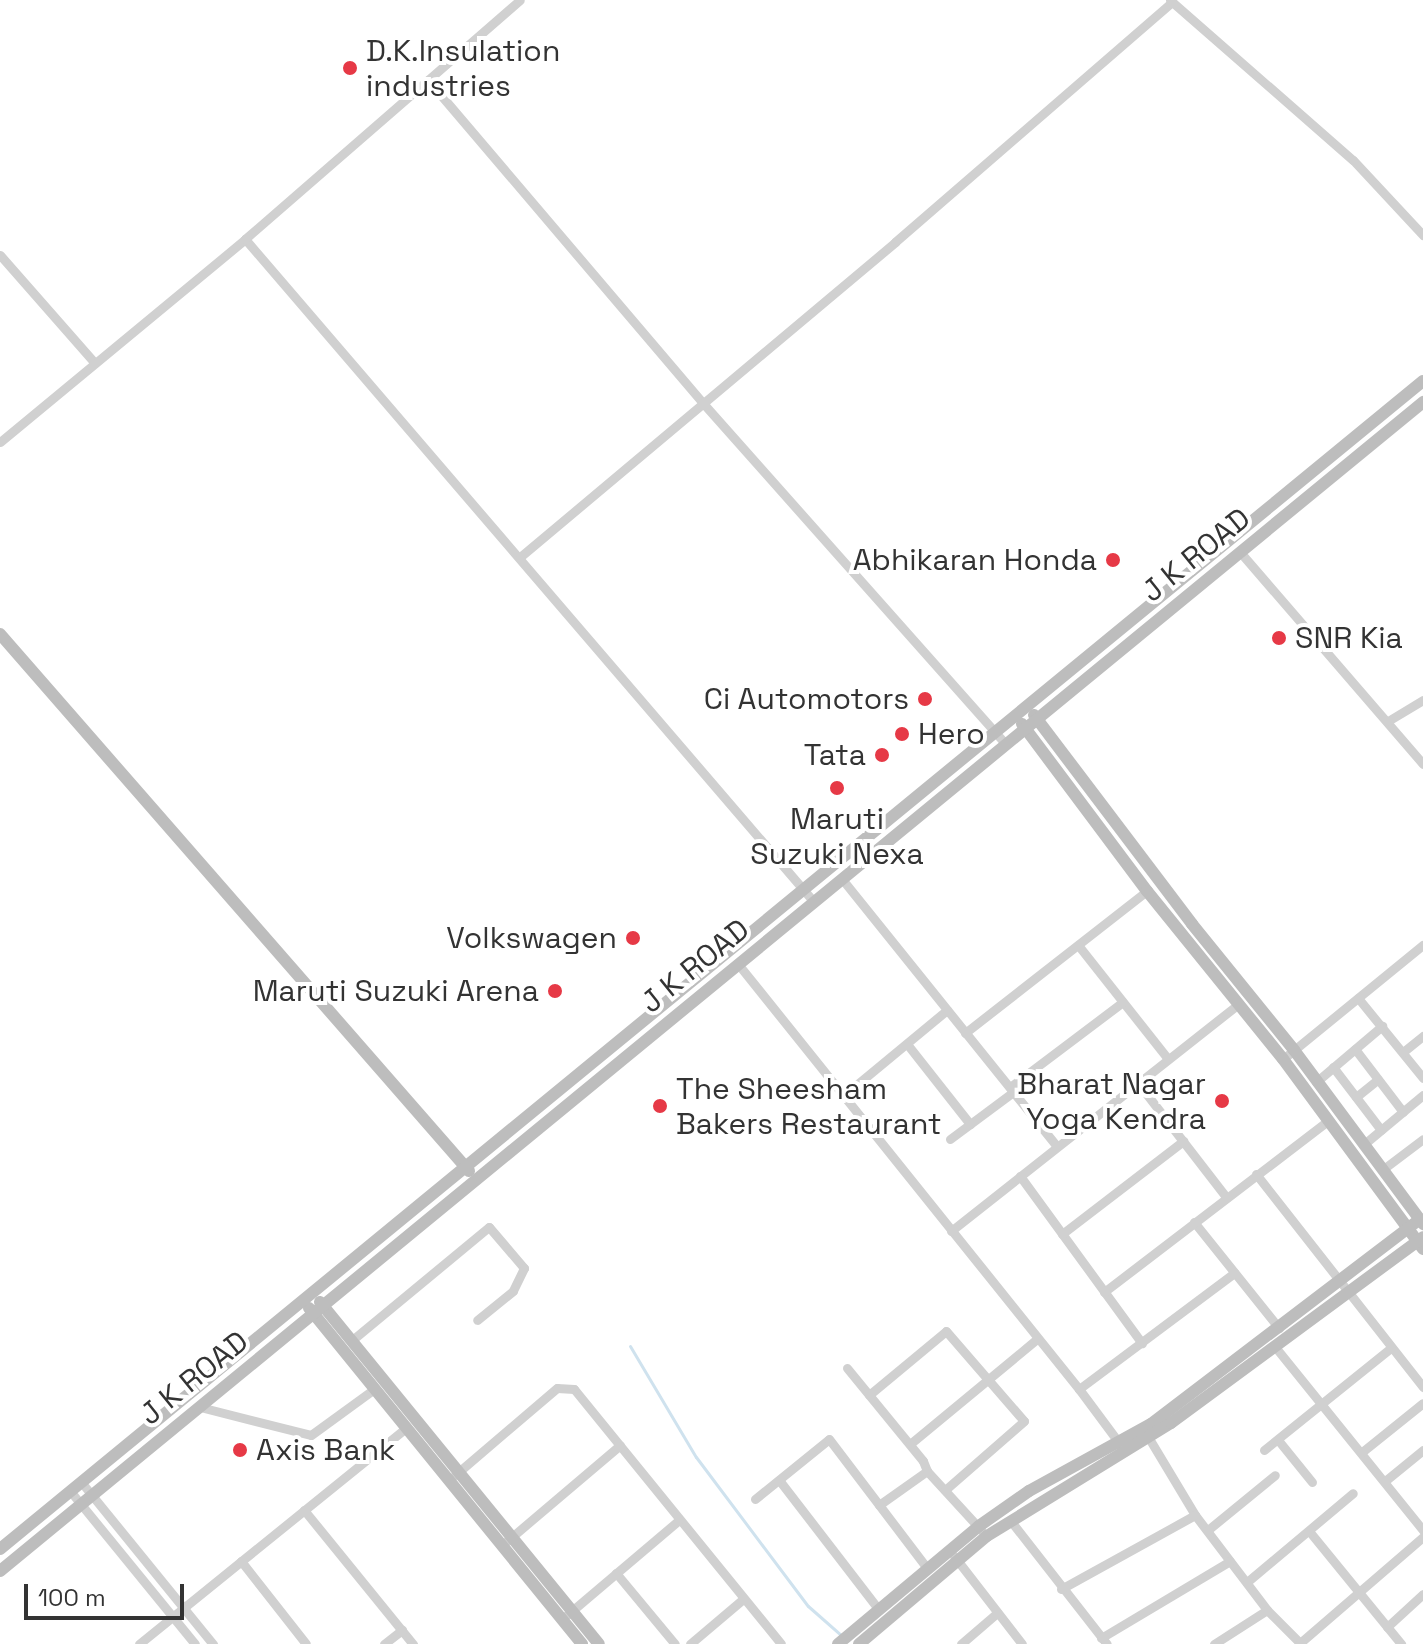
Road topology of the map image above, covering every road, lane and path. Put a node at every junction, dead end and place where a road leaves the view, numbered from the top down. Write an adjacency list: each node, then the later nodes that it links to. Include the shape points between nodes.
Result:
1 (520, 0): 3 (street)
2 (1171, 1): 4 (street, via 1353,160); 9 (street)
3 (428, 80): 5 (street); 9 (street)
4 (1423, 235)
5 (245, 239): 7 (street); 14 (street)
6 (0, 255): 7 (street)
7 (94, 362): 11 (street)
8 (1423, 381): 12 (street, J K ROAD)
9 (702, 402): 14 (street); 22 (street)
10 (1423, 402): 13 (street, J K ROAD)
11 (0, 442)
12 (1221, 547): 13 (street); 17 (street, J K ROAD)
13 (1236, 556): 19 (street, J K ROAD); 20 (street)
14 (520, 557): 26 (street)
15 (0, 634): 63 (street)
16 (1423, 700): 20 (street)
17 (1027, 706): 18 (street, J K ROAD); 19 (street)
18 (1015, 716): 21 (street); 22 (street, J K ROAD)
19 (1037, 719): 21 (street, J K ROAD); 41 (street)
20 (1388, 721): 24 (street)
21 (1025, 729): 23 (street, J K ROAD); 27 (street)
22 (995, 732): 23 (street); 26 (street, J K ROAD)
23 (1006, 744): 25 (street, J K ROAD)
24 (1423, 764)
25 (842, 879): 28 (street, J K ROAD); 35 (street)
26 (804, 890): 28 (street); 63 (street, J K ROAD)
27 (1147, 891): 29 (street); 34 (street)
28 (814, 902): 31 (street, J K ROAD)
29 (1078, 945): 33 (street); 37 (street)
30 (1423, 945): 32 (street)
31 (738, 964): 52 (street); 67 (street, J K ROAD)
32 (1358, 998): 36 (street); 41 (street)
33 (1123, 1002): 43 (street); 50 (street)
34 (1238, 1004): 43 (street); 44 (street)
35 (947, 1010): 37 (street); 39 (street)
36 (1382, 1026): 40 (street); 42 (street)
37 (965, 1033): 50 (street)
38 (1423, 1036): 42 (street)
39 (907, 1044): 52 (street); 56 (street)
40 (1355, 1049): 45 (street); 47 (street)
41 (1294, 1050): 44 (street); 48 (street)
42 (1403, 1052): 46 (street)
43 (1168, 1059): 49 (street)
44 (1283, 1059): 55 (street)
45 (1333, 1067): 48 (street); 53 (street)
46 (1423, 1078)
47 (1378, 1079): 53 (street); 54 (street)
48 (1316, 1082): 61 (street)
49 (1138, 1083): 60 (street); 62 (street)
50 (1012, 1090): 56 (street); 62 (street)
51 (1423, 1095): 54 (street)
52 (843, 1096): 72 (street)
53 (1356, 1097): 57 (street)
54 (1403, 1112): 57 (street)
55 (1326, 1122): 65 (street); 71 (street)
56 (970, 1124): 58 (street)
57 (1381, 1130): 61 (street)
58 (950, 1139)
59 (1423, 1139): 64 (street)
60 (1183, 1141): 68 (street); 73 (street)
61 (1363, 1145): 64 (street)
62 (1057, 1146): 66 (street)
63 (465, 1168): 67 (street); 79 (street, J K ROAD)
64 (1382, 1170): 70 (street)
65 (1256, 1174): 68 (street); 76 (street)
66 (1020, 1176): 72 (street); 73 (street)
67 (476, 1180): 80 (street, J K ROAD)
68 (1227, 1198): 69 (street)
69 (1194, 1222): 75 (street); 77 (street)
70 (1421, 1222): 71 (street)
71 (1407, 1229): 74 (street); 76 (street)
72 (951, 1231): 83 (street)
73 (1062, 1234): 77 (street)
74 (1421, 1243): 78 (street)
75 (1234, 1273): 82 (street); 85 (street)
76 (1338, 1282): 78 (street); 82 (street)
77 (1104, 1292): 85 (street)
78 (1349, 1294): 86 (street); 87 (street)
79 (308, 1297): 80 (street); 112 (street, J K ROAD)
80 (318, 1310): 84 (street); 91 (street); 96 (street, J K ROAD)
81 (477, 1320): 84 (street, via 513,1291 524,1268 489,1227)
82 (1279, 1328): 98 (street)
83 (1037, 1339): 89 (street); 92 (street)
84 (351, 1341): 108 (street)
85 (1142, 1343): 92 (street)
86 (1276, 1348): 95 (street); 98 (street)
87 (1391, 1348): 90 (street); 95 (street)
88 (847, 1368): 93 (street)
89 (987, 1380): 93 (street, via 946,1331); 100 (street); 113 (street, via 1024,1421)
90 (1423, 1387)
91 (374, 1389): 96 (street, via 311,1435); 97 (street)
92 (1079, 1389): 102 (street)
93 (869, 1395): 100 (street)
94 (1423, 1403): 105 (street)
95 (1322, 1405): 99 (street); 105 (street)
96 (200, 1407): 116 (street, J K ROAD)
97 (406, 1428): 108 (street); 120 (street)
98 (1146, 1433): 102 (street); 121 (street)
99 (1278, 1440): 103 (street); 111 (street)
100 (910, 1444): 106 (street)
101 (620, 1445): 108 (street, via 574,1389 565,1386); 122 (street); 129 (street)
102 (1121, 1446): 123 (street); 126 (street, via 1029,1491)
103 (1264, 1450)
104 (1423, 1450): 110 (street)
105 (1362, 1452): 110 (street)
106 (927, 1471): 113 (street); 119 (street)
107 (1275, 1475): 124 (street)
108 (454, 1477): 129 (street)
109 (779, 1480): 117 (street); 119 (street, via 829,1439); 143 (street)
110 (1385, 1481): 125 (street)
111 (1312, 1482)
112 (82, 1483): 114 (street, J K ROAD); 116 (street)
113 (945, 1490): 126 (street)
114 (71, 1492): 118 (street); 130 (street, J K ROAD)
115 (1353, 1493): 127 (street)
116 (93, 1495): 118 (street, J K ROAD); 142 (street)
117 (755, 1499)
118 (81, 1504): 135 (street, J K ROAD); 147 (street)
119 (879, 1505): 134 (street)
120 (304, 1510): 132 (street); 149 (street)
121 (1195, 1515): 124 (street); 138 (street)
122 (679, 1520): 136 (street); 141 (street)
123 (1010, 1520): 126 (street); 138 (street)
124 (1209, 1529): 133 (street)
125 (1423, 1530)
126 (983, 1531): 131 (street)
127 (1309, 1531): 137 (street); 139 (street)
128 (1423, 1537): 139 (street)
129 (506, 1541): 146 (street)
130 (0, 1549)
131 (953, 1554): 134 (street); 145 (street); 164 (street)
132 (241, 1561): 142 (street); 155 (street)
133 (1230, 1561): 137 (street); 150 (street)
134 (927, 1568): 143 (street)
135 (0, 1571)
136 (616, 1573): 146 (street); 160 (street)
137 (1247, 1582): 144 (street)
138 (1061, 1589): 150 (street)
139 (1358, 1594): 148 (street); 151 (street)
140 (1423, 1594): 148 (street)
141 (743, 1599): 161 (street); 162 (street)
142 (182, 1608): 147 (street); 154 (street)
143 (879, 1610): 163 (street)
144 (1267, 1610): 151 (street); 167 (street)
145 (997, 1613): 165 (street); 166 (street)
146 (567, 1615): 158 (street); 159 (street)
147 (172, 1616): 152 (street); 153 (street)
148 (1387, 1627): 168 (street)
149 (402, 1630): 156 (street); 157 (street)
150 (1104, 1641)
151 (1301, 1643)
152 (139, 1644)
153 (195, 1644)
154 (213, 1644)
155 (306, 1644)
156 (384, 1644)
157 (413, 1644)
158 (582, 1644)
159 (599, 1644)
160 (675, 1644)
161 (690, 1644)
162 (781, 1644)
163 (838, 1644)
164 (859, 1644)
165 (961, 1644)
166 (1022, 1644)
167 (1214, 1644)
168 (1401, 1644)

